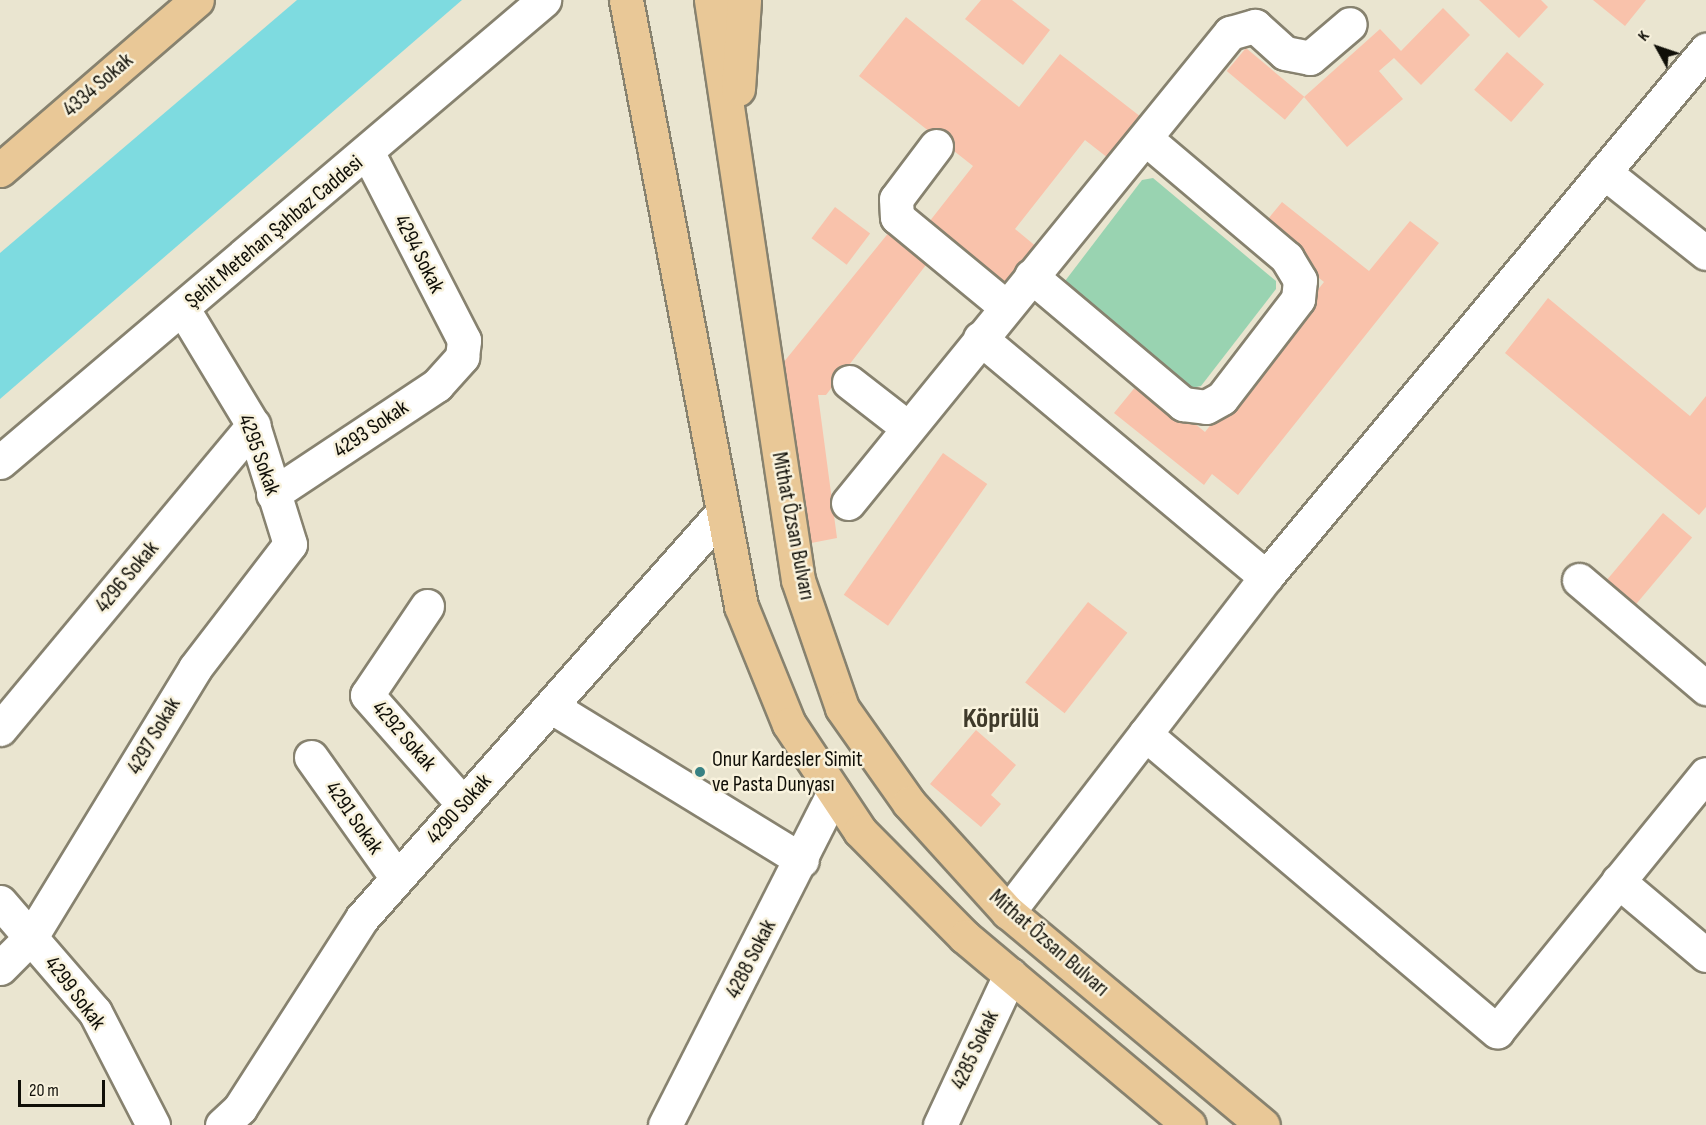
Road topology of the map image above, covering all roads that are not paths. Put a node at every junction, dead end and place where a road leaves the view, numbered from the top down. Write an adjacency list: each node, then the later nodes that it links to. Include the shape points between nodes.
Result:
1 (196, 0): 12 (main road, 4334 Sokak)
2 (544, 0): 11 (street, Şehit Metehan Şahbaz Caddesi)
3 (626, 0): 26 (main road)
4 (711, 0): 10 (main road, Mithat Özsan Bulvarı)
5 (744, 0): 10 (main road)
6 (1350, 24): 8 (street, via 1310,58 1285,53 1255,26 1230,33)
7 (1706, 50): 13 (street)
8 (1146, 139): 15 (street); 15 (street, via 1287,258 1300,280 1298,299 1222,398 1206,408 1183,404)
9 (936, 146): 16 (street, via 896,199 897,217)
10 (734, 150): 43 (main road, Mithat Özsan Bulvarı, via 798,579 842,708 909,803)
11 (368, 153): 17 (street, Şehit Metehan Şahbaz Caddesi); 19 (street, 4294 Sokak, via 464,340)
12 (0, 170)
13 (1604, 172): 14 (street); 28 (street)
14 (1706, 253)
15 (1031, 276): 16 (street)
16 (1006, 307): 18 (street)
17 (183, 309): 21 (street, 4295 Sokak); 23 (street, Şehit Metehan Şahbaz Caddesi)
18 (980, 338): 22 (street); 28 (street)
19 (462, 357): 24 (street, 4293 Sokak, via 437,385)
20 (849, 382): 22 (street)
21 (253, 425): 24 (street, 4295 Sokak); 33 (street, 4296 Sokak)
22 (908, 428): 25 (street)
23 (0, 462)
24 (273, 494): 27 (street, 4295 Sokak)
25 (848, 502)
26 (722, 513): 32 (street, 4290 Sokak); 37 (main road, via 741,606 789,724)
27 (290, 544): 44 (street, 4297 Sokak, via 195,668)
28 (1266, 577): 34 (street)
29 (1579, 580): 31 (street)
30 (427, 606): 38 (street, 4292 Sokak, via 367,695)
31 (1706, 688)
32 (552, 707): 38 (street, 4290 Sokak); 39 (street)
33 (0, 729)
34 (1145, 734): 41 (street, via 1497,1031); 43 (street)
35 (311, 757): 40 (street, 4291 Sokak)
36 (1706, 774): 41 (street)
37 (834, 792): 39 (street, 4288 Sokak); 47 (main road, via 860,831)
38 (463, 804): 40 (street, 4290 Sokak)
39 (802, 860): 50 (street, 4288 Sokak)
40 (397, 878): 49 (street, 4290 Sokak, via 362,918 240,1108)
41 (1618, 881): 45 (street)
42 (0, 902): 44 (street, 4299 Sokak)
43 (1008, 912): 53 (main road, Mithat Özsan Bulvarı)
44 (31, 937): 46 (street, 4297 Sokak); 48 (street, 4299 Sokak, via 95,1012)
45 (1706, 955)
46 (0, 968)
47 (1010, 975): 51 (street, 4285 Sokak); 52 (main road)
48 (153, 1125)
49 (222, 1125)
50 (665, 1125)
51 (940, 1125)
52 (1189, 1125)
53 (1263, 1125)

